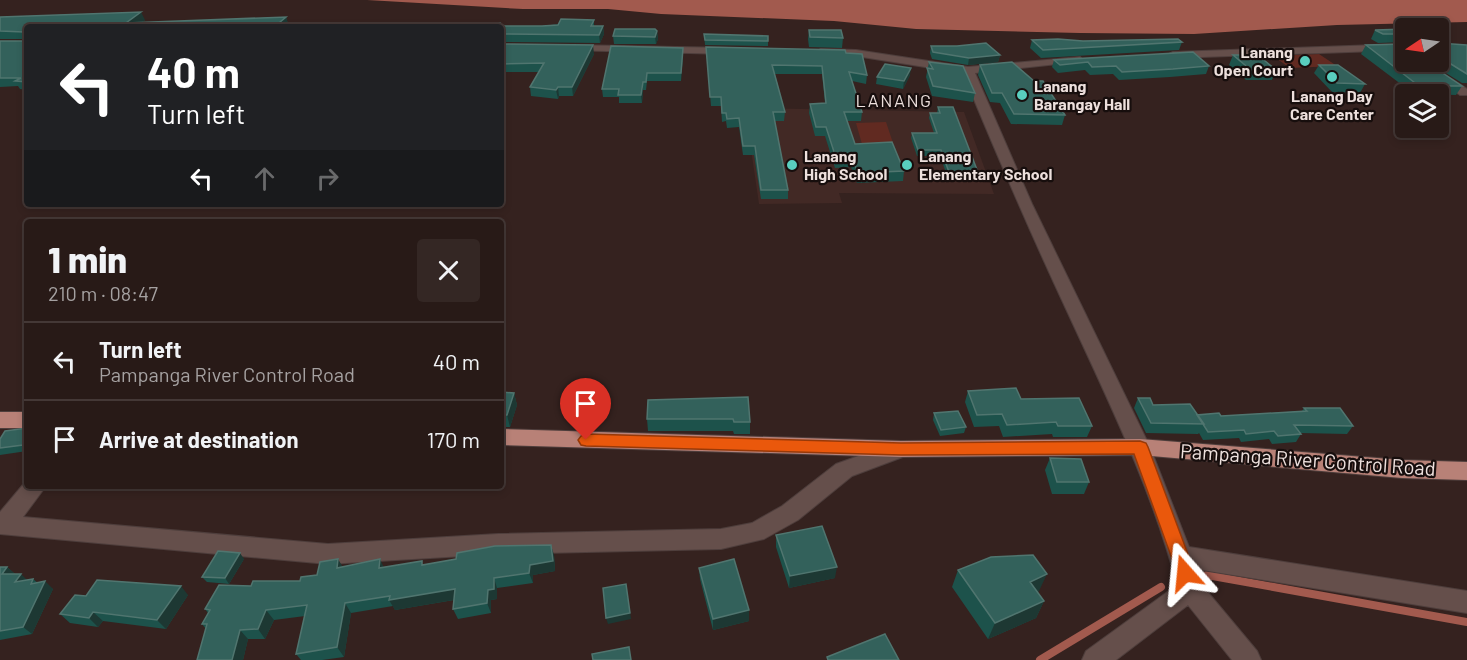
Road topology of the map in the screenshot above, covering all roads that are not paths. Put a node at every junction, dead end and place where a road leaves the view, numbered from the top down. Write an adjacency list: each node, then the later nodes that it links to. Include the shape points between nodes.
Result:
1 (1395, 46): 5 (street)
2 (560, 48): 3 (street)
3 (738, 51)
4 (809, 52): 7 (street, via 856,53)
5 (1164, 56)
6 (1083, 58): 7 (street)
7 (968, 70): 13 (street, via 1025,204)
8 (1433, 72): 9 (street)
9 (1464, 92)
10 (0, 420): 11 (main road)
11 (24, 420)
12 (504, 437): 14 (main road, Pampanga River Control Road)
13 (1140, 447): 14 (main road, Pampanga River Control Road); 15 (main road, Pampanga River Control Road); 17 (street)
14 (901, 449): 16 (street, via 844,470 790,513 756,532 721,539 498,544 328,554 3,525)
15 (1467, 471)
16 (33, 489)
17 (1180, 556): 18 (street); 19 (street)
18 (1190, 590): 20 (street); 21 (street)
19 (1467, 602)
20 (1095, 660)
21 (1248, 660)

